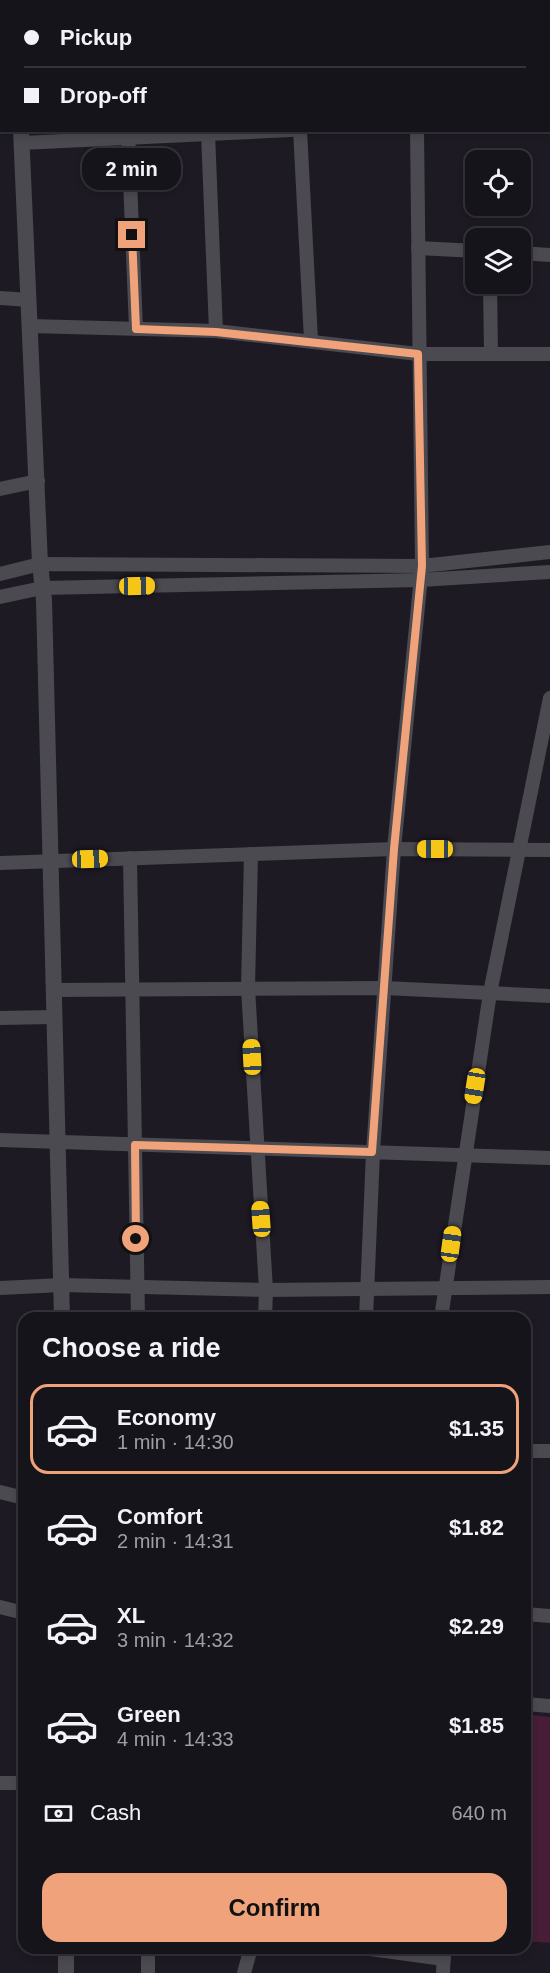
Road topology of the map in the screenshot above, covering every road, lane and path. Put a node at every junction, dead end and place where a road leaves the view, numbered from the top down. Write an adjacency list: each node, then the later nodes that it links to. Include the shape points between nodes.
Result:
1 (236, 132): 4 (street)
2 (300, 132): 18 (street)
3 (417, 132): 8 (street)
4 (208, 133): 5 (street); 17 (street)
5 (128, 135): 6 (street); 16 (street)
6 (75, 136): 7 (street)
7 (21, 137): 14 (street)
8 (418, 248): 9 (street); 19 (street)
9 (465, 250)
10 (531, 254): 11 (street)
11 (550, 255)
12 (490, 294): 20 (street)
13 (0, 298): 14 (street)
14 (29, 300): 15 (street)
15 (30, 326): 16 (street); 22 (street)
16 (136, 329): 17 (street)
17 (216, 332): 18 (street)
18 (311, 340): 19 (street)
19 (418, 354): 20 (street); 26 (street)
20 (491, 354): 21 (street)
21 (550, 354)
22 (38, 481): 23 (street); 25 (street)
23 (0, 489)
24 (550, 552): 26 (street)
25 (39, 564): 26 (street); 28 (street); 30 (street)
26 (422, 566): 29 (street)
27 (550, 572): 29 (street)
28 (0, 574)
29 (421, 580): 30 (street); 33 (street)
30 (42, 588): 31 (street); 38 (street)
31 (0, 597)
32 (550, 698): 34 (street)
33 (394, 849): 34 (street); 36 (street); 41 (street)
34 (518, 849): 35 (street); 44 (street)
35 (550, 850)
36 (251, 854): 37 (street); 40 (street)
37 (130, 858): 38 (street); 42 (street)
38 (50, 860): 39 (street); 43 (street)
39 (0, 863)
40 (248, 988): 41 (street); 42 (street); 51 (street)
41 (385, 988): 44 (street); 52 (street)
42 (133, 989): 43 (street); 50 (street)
43 (53, 990): 46 (street)
44 (490, 993): 45 (street); 53 (street)
45 (550, 996)
46 (53, 1017): 47 (street); 49 (street)
47 (0, 1018)
48 (0, 1140): 49 (street)
49 (56, 1142): 50 (street); 55 (street)
50 (135, 1145): 51 (street); 56 (street)
51 (256, 1148): 52 (street); 61 (street)
52 (372, 1152): 53 (street); 60 (street)
53 (464, 1155): 54 (street); 59 (street)
54 (550, 1158)
55 (62, 1285): 56 (street); 58 (street); 62 (street)
56 (137, 1287): 61 (street); 63 (street)
57 (550, 1287): 59 (street)
58 (0, 1288)
59 (444, 1288): 60 (street); 66 (street)
60 (368, 1289): 61 (street); 65 (street)
61 (266, 1290): 64 (street)
62 (62, 1312)
63 (138, 1312)
64 (265, 1312)
65 (366, 1312)
66 (442, 1312)
67 (531, 1451): 68 (street)
68 (550, 1451)
69 (0, 1492): 70 (street)
70 (18, 1496)
71 (0, 1607): 72 (street)
72 (18, 1612)
73 (531, 1614): 74 (street)
74 (550, 1616)
75 (531, 1704): 76 (street)
76 (550, 1706)
77 (0, 1783): 78 (street)
78 (18, 1783)
79 (66, 1954): 84 (street)
80 (148, 1954): 85 (street)
81 (249, 1954): 86 (street)
82 (404, 1954): 83 (street)
83 (444, 1960)
84 (66, 1973)
85 (148, 1973)
86 (244, 1973)

